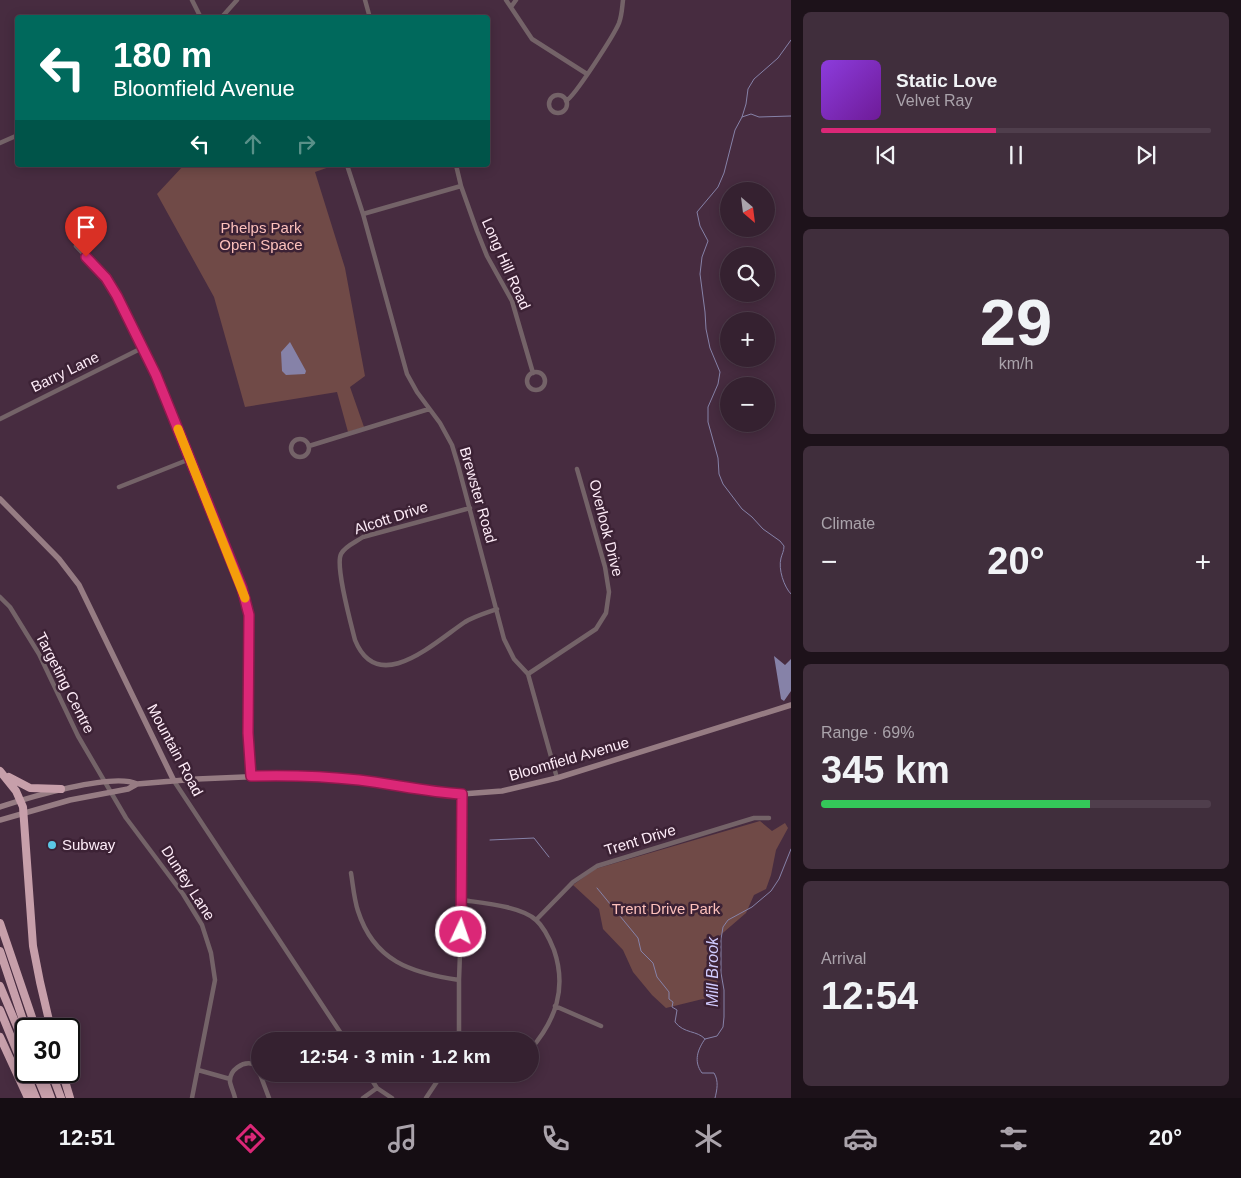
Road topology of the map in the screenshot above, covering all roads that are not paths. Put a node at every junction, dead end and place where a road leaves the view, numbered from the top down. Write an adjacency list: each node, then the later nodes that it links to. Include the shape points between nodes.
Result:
1 (192, 0): 8 (street)
2 (237, 0): 9 (street)
3 (365, 0): 10 (street)
4 (506, 0): 7 (street)
5 (516, 0): 7 (street)
6 (623, 0): 11 (street, via 618,26)
7 (511, 7): 11 (street, via 532,39)
8 (199, 15)
9 (224, 15)
10 (369, 15)
11 (587, 74): 12 (street)
12 (566, 101)
13 (15, 136): 14 (street)
14 (0, 143)
15 (348, 167): 18 (street, Brewster Road)
16 (456, 167): 17 (street, Long Hill Road)
17 (461, 186): 18 (street); 21 (street, Long Hill Road, via 484,248 512,301)
18 (362, 214): 22 (street, Brewster Road, via 407,374)
19 (76, 246): 20 (street, via 106,278)
20 (142, 348): 23 (street, Barry Lane); 25 (street)
21 (533, 373)
22 (429, 409): 24 (street); 29 (street, Brewster Road, via 452,445)
23 (0, 419)
24 (309, 446)
25 (190, 459): 27 (street); 35 (street, via 242,588 249,615)
26 (578, 469): 32 (street, Overlook Drive, via 605,566 609,592 606,613 596,629)
27 (119, 487)
28 (0, 499): 37 (main road, Mountain Road, via 59,559 79,585)
29 (470, 508): 31 (street, Brewster Road); 31 (street, Alcott Drive, via 363,537 350,544 341,555 339,568 354,640 367,659 378,665 393,664 411,660 465,623)
30 (0, 597): 38 (street, Targeting Centre, via 10,607 39,654 78,736)
31 (497, 609): 32 (street, Brewster Road, via 504,639 514,659)
32 (528, 674): 36 (street, Brewster Road)
33 (791, 705): 36 (main road, Bloomfield Avenue)
34 (2, 773): 40 (highway, via 30,788); 43 (highway)
35 (251, 776): 37 (main road, Bloomfield Avenue); 42 (main road, Bloomfield Avenue, via 333,777)
36 (557, 778): 42 (main road, Bloomfield Avenue, via 502,791)
37 (174, 781): 39 (main road, Bloomfield Avenue); 63 (street, Mountain Road)
38 (106, 782): 39 (main road, Bloomfield Avenue); 40 (main road, Bloomfield Avenue); 41 (street, Dunfey Lane)
39 (137, 784): 41 (main road, Bloomfield Avenue)
40 (61, 789): 43 (main road, Bloomfield Avenue); 44 (main road)
41 (112, 792): 44 (main road, Bloomfield Avenue); 68 (street, Dunfey Lane, via 133,828 183,894 202,926 211,953 215,980)
42 (462, 794): 50 (street)
43 (21, 800): 45 (main road, Bloomfield Avenue); 46 (highway)
44 (64, 802): 46 (main road, Bloomfield Avenue)
45 (0, 807)
46 (24, 813): 48 (main road, Bloomfield Avenue); 60 (highway, via 33,946)
47 (769, 818): 51 (street, Trent Drive, via 754,818 597,866 573,882)
48 (0, 820)
49 (351, 873): 54 (street, via 358,911 370,938 386,955 407,968)
50 (462, 900): 51 (street, via 498,904); 54 (street)
51 (536, 920): 56 (street, via 550,941 558,963 561,986)
52 (0, 923): 59 (highway)
53 (0, 951): 58 (highway)
54 (459, 980): 64 (street)
55 (0, 986): 61 (highway)
56 (555, 1006): 62 (street); 65 (street)
57 (0, 1010): 79 (highway)
58 (22, 1018)
59 (32, 1018)
60 (48, 1018)
61 (15, 1022)
62 (601, 1026)
63 (340, 1032)
64 (459, 1032)
65 (539, 1036)
66 (0, 1038): 78 (highway)
67 (251, 1063): 69 (street, via 239,1066)
68 (198, 1070): 69 (street); 84 (street, Dunfey Lane)
69 (230, 1079): 85 (street)
70 (263, 1082): 86 (street)
71 (374, 1082): 77 (street)
72 (437, 1082): 89 (street)
73 (40, 1083): 80 (highway)
74 (45, 1083): 81 (highway)
75 (55, 1083): 82 (highway)
76 (66, 1083): 83 (highway)
77 (378, 1088): 87 (street); 88 (street)
78 (28, 1098)
79 (36, 1098)
80 (46, 1098)
81 (51, 1098)
82 (61, 1098)
83 (70, 1098)
84 (192, 1098)
85 (236, 1098)
86 (269, 1098)
87 (363, 1098)
88 (392, 1098)
89 (426, 1098)

